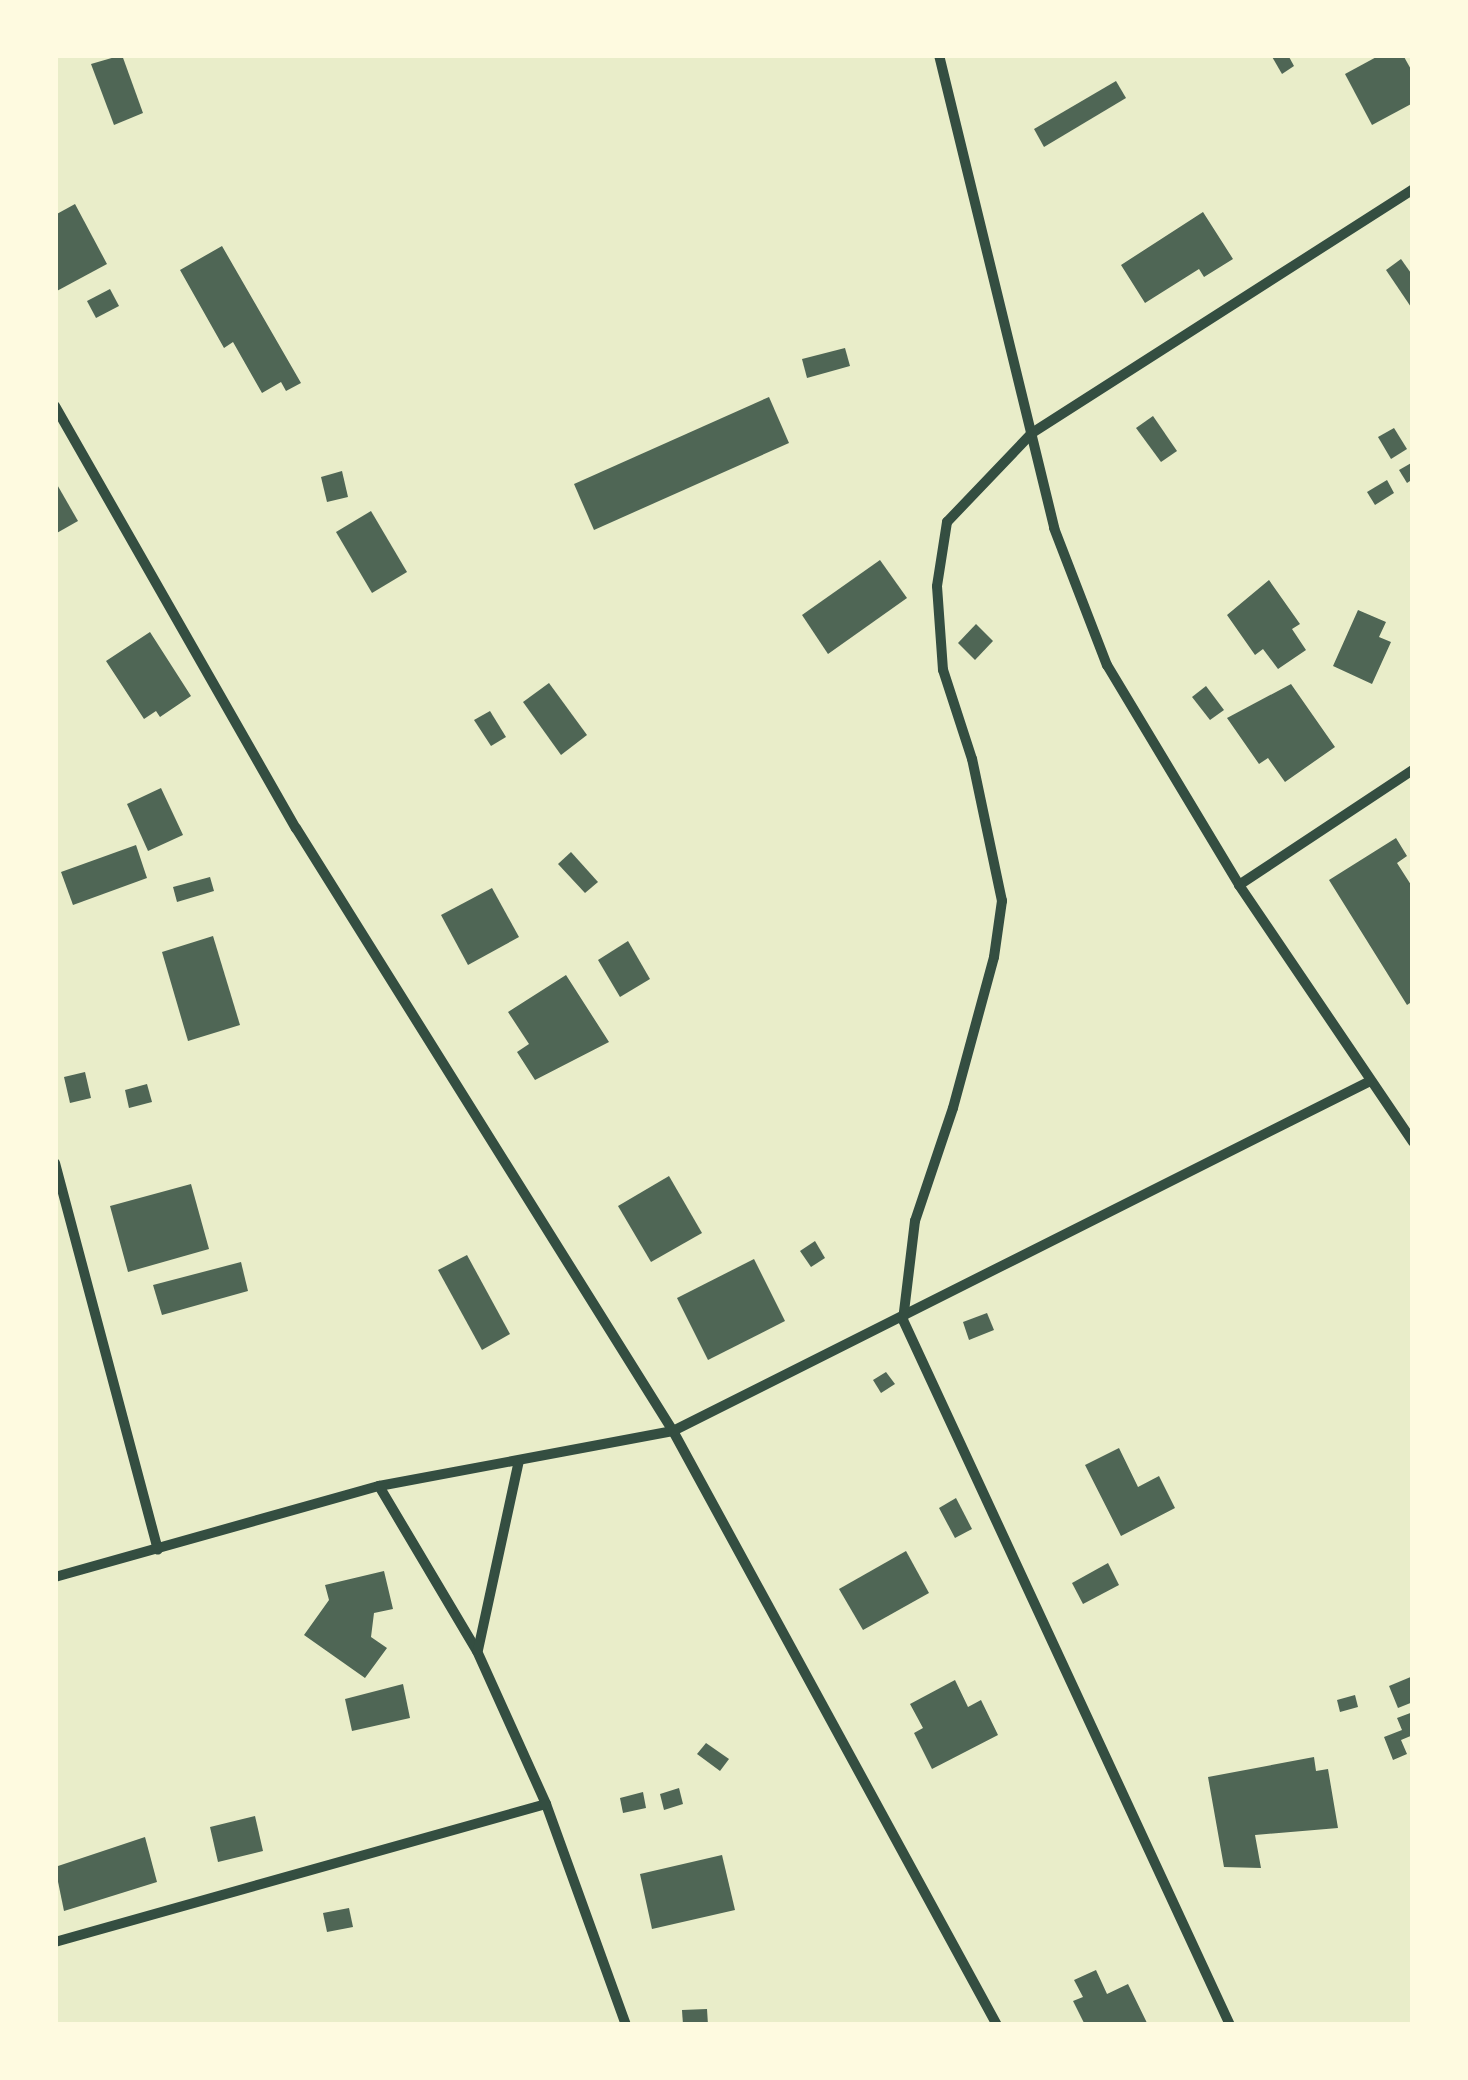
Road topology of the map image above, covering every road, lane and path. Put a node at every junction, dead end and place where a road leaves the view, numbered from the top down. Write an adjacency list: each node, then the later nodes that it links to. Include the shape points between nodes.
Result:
1 (939, 55): 4 (street)
2 (1413, 189): 4 (street)
3 (55, 406): 11 (street, via 296,828)
4 (1032, 433): 6 (street, via 1054,528 1107,665); 10 (street, via 947,522 937,586 943,670 972,760 1002,901 963,1072 915,1222)
5 (1413, 770): 6 (street)
6 (1239, 885): 7 (street)
7 (1368, 1082): 8 (street); 10 (street)
8 (1413, 1142)
9 (55, 1164): 14 (street)
10 (903, 1320): 11 (street); 21 (street)
11 (673, 1431): 12 (street); 20 (street)
12 (519, 1460): 13 (street); 16 (street)
13 (379, 1486): 14 (street); 16 (street)
14 (158, 1550): 15 (street)
15 (55, 1576)
16 (477, 1651): 17 (street)
17 (546, 1804): 18 (street); 19 (street)
18 (55, 1942)
19 (626, 2025)
20 (997, 2025)
21 (1230, 2025)

